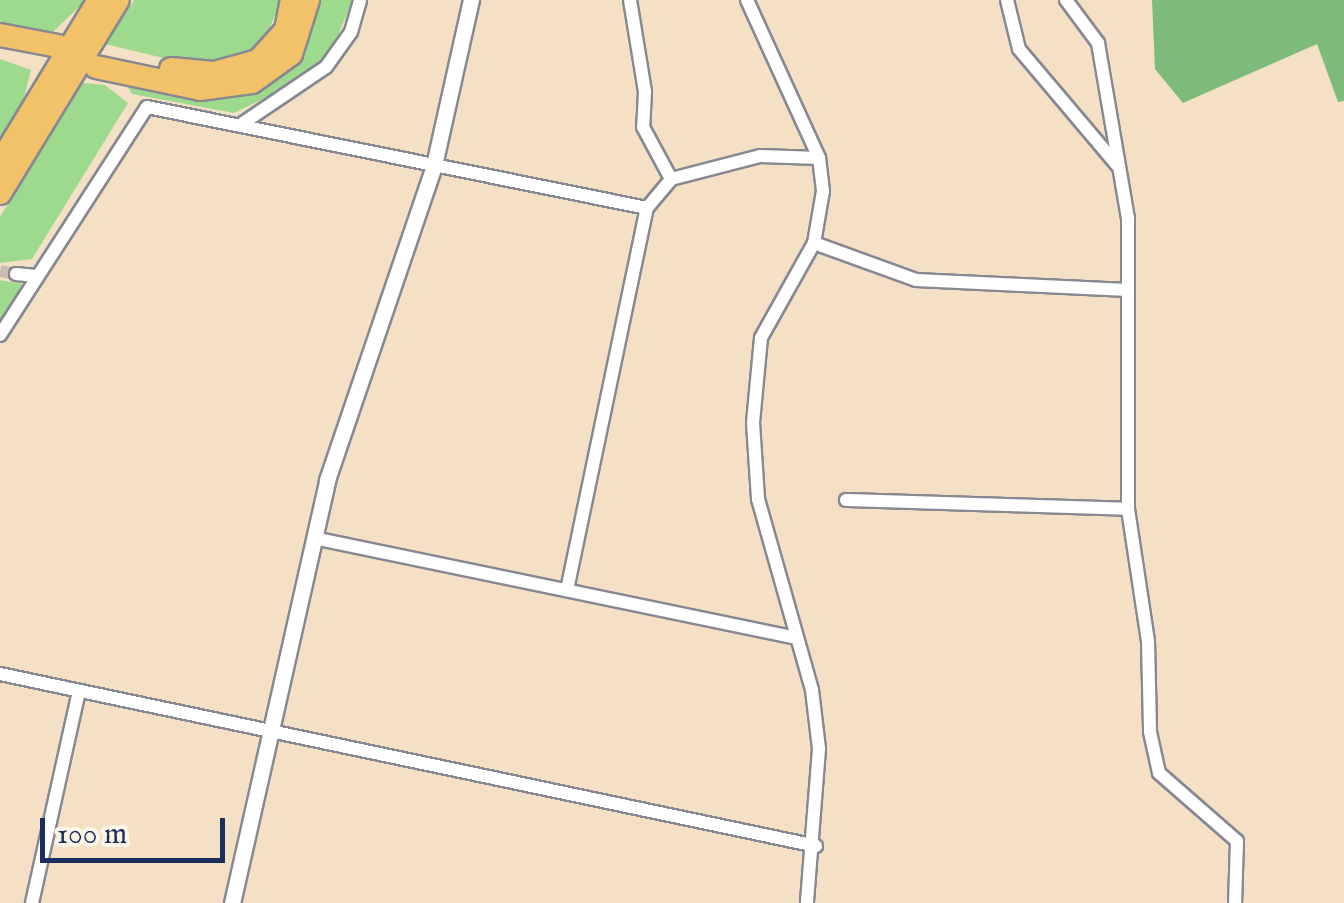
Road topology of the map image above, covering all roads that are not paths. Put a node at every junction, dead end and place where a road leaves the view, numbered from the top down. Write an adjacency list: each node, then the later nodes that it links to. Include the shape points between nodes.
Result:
1 (100, 0): 13 (highway)
2 (118, 0): 13 (highway)
3 (292, 0): 13 (highway, via 286,30 273,49 233,71)
4 (308, 0): 13 (highway, via 291,54 252,82 200,89)
5 (360, 0): 14 (street, via 351,32 326,68)
6 (471, 0): 17 (street)
7 (630, 0): 19 (street, via 643,127)
8 (747, 0): 15 (street)
9 (1006, 0): 18 (street, via 1019,49)
10 (1066, 0): 18 (street, via 1098,43 1116,116)
11 (0, 35): 13 (highway)
12 (0, 48): 13 (highway)
13 (76, 57): 16 (highway); 20 (highway)
14 (243, 123): 17 (street); 24 (street, via 147,106)
15 (819, 158): 19 (street, via 760,156); 22 (street, via 822,202)
16 (0, 163)
17 (434, 165): 21 (street); 29 (street, via 367,350)
18 (1117, 165): 25 (street, via 1128,218)
19 (671, 179): 21 (street)
20 (0, 192)
21 (647, 208): 30 (street)
22 (814, 243): 25 (street, via 916,280); 31 (street, via 761,338 752,423 758,499)
23 (16, 274): 24 (street)
24 (36, 276): 26 (street)
25 (1128, 290): 28 (street)
26 (0, 336)
27 (846, 500): 28 (street)
28 (1128, 509): 39 (street, via 1159,773 1237,841)
29 (314, 538): 30 (street); 34 (street)
30 (568, 590): 31 (street)
31 (793, 637): 35 (street, via 812,690 819,748)
32 (0, 674): 33 (street)
33 (79, 691): 34 (street); 36 (street)
34 (272, 732): 35 (street); 37 (street)
35 (816, 846): 38 (street)
36 (32, 903)
37 (232, 903)
38 (808, 903)
39 (1235, 903)

